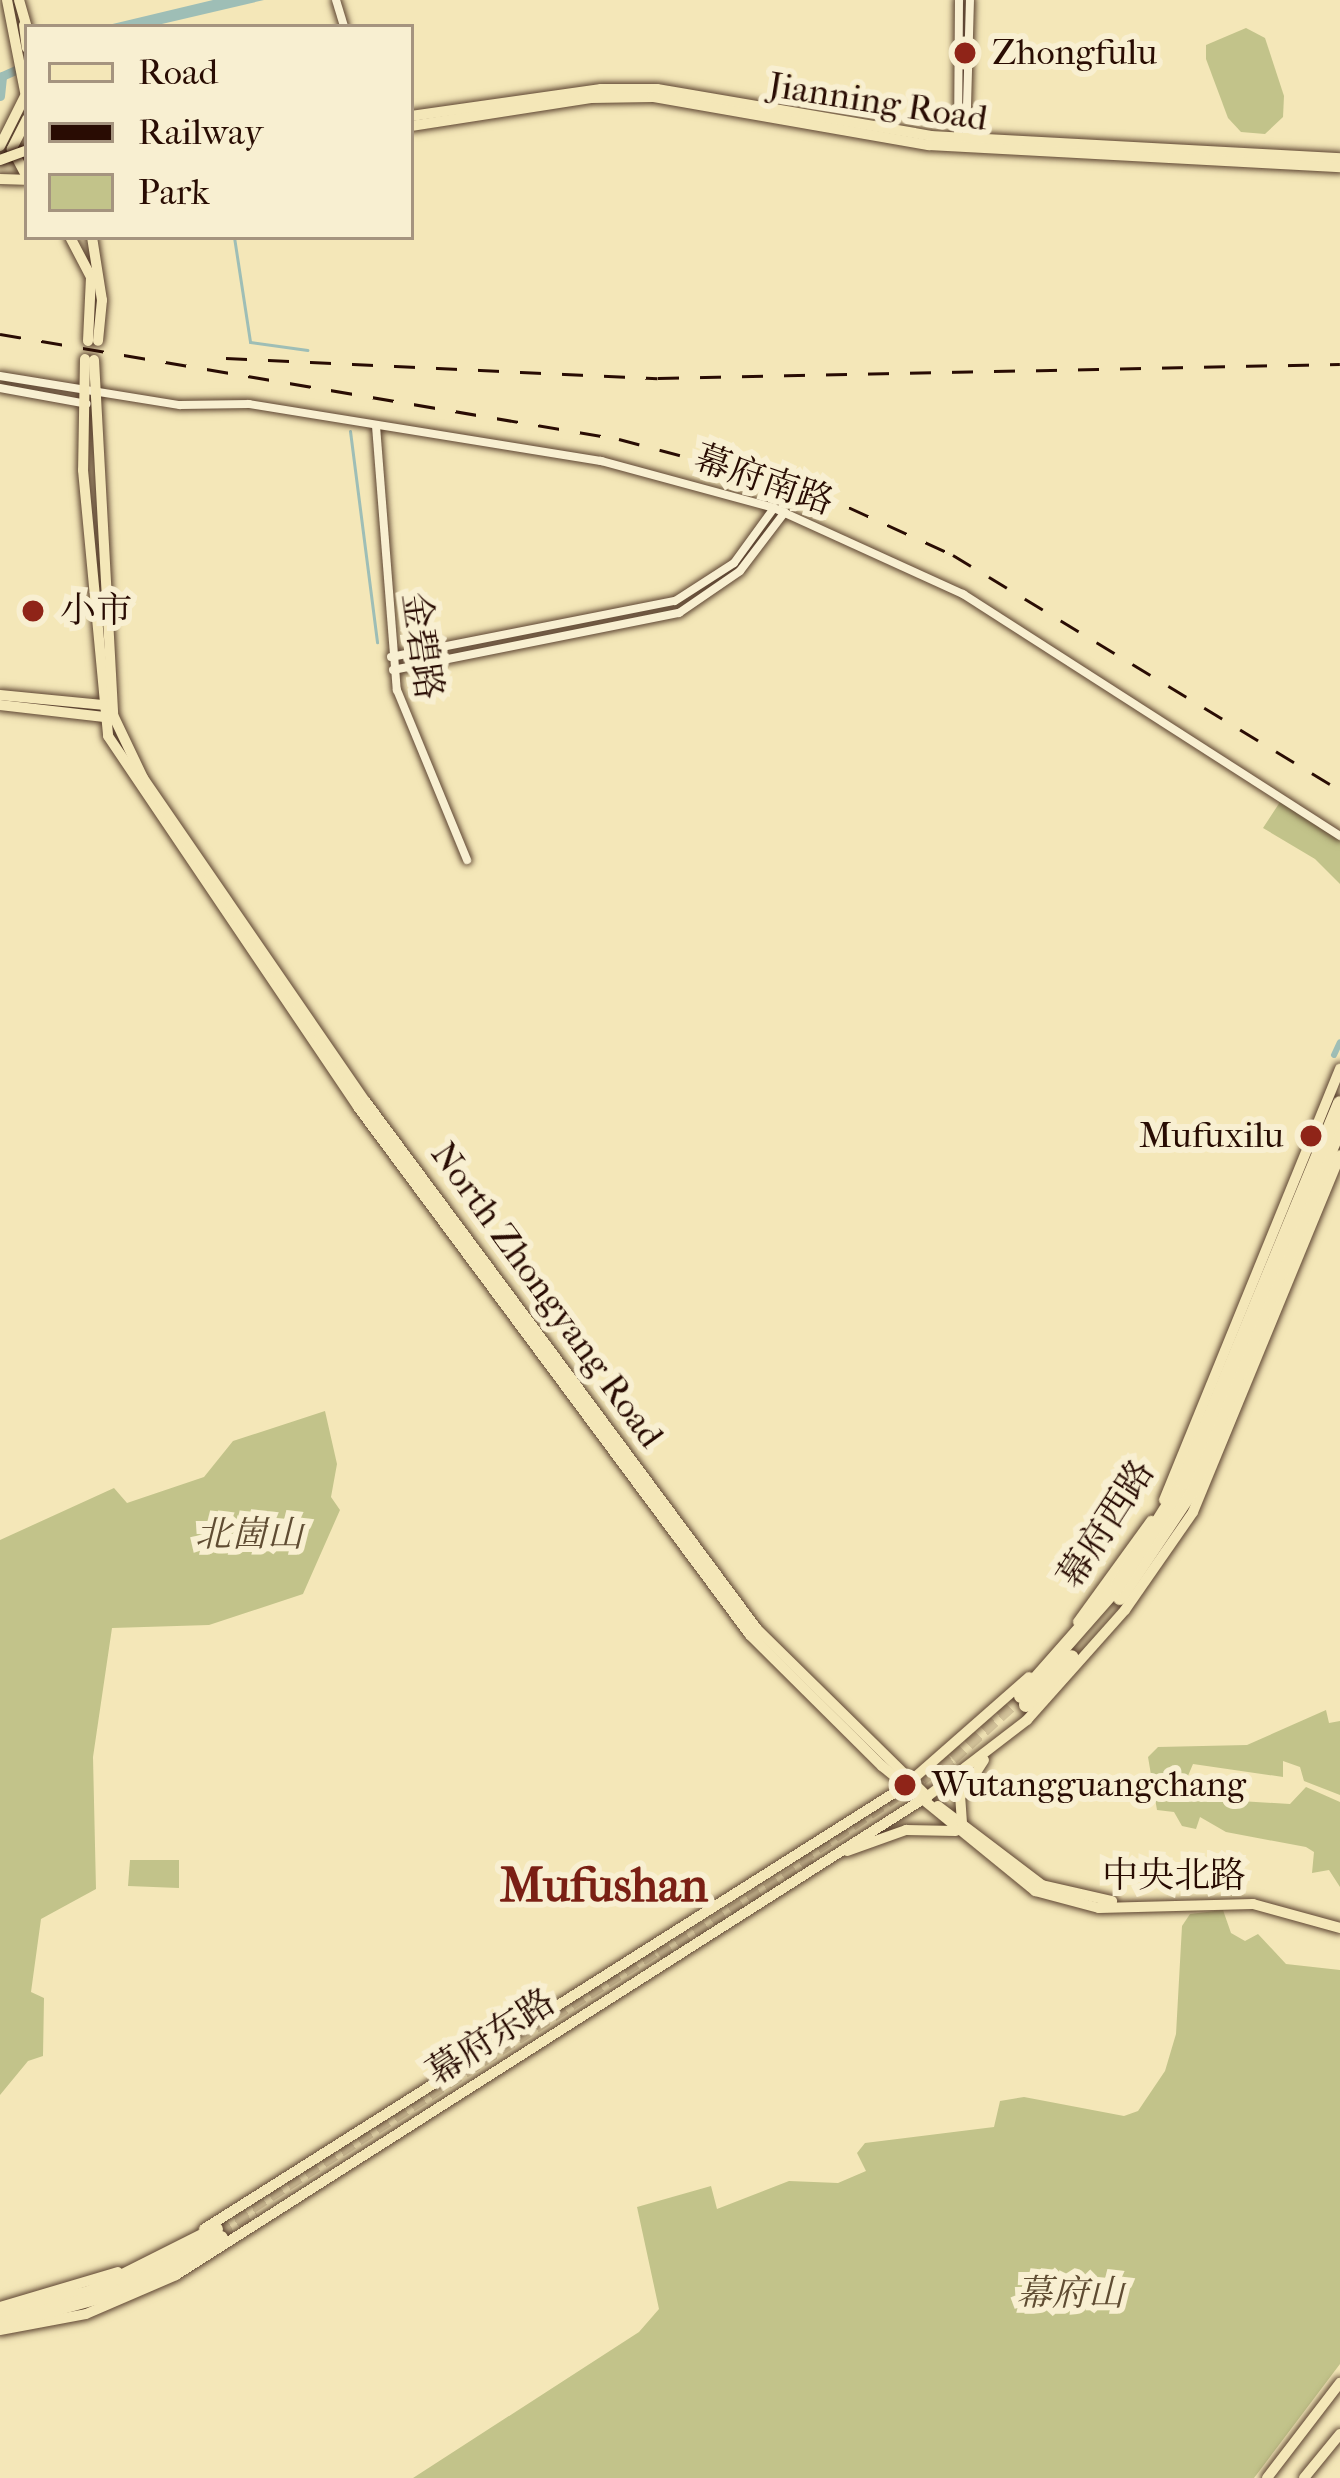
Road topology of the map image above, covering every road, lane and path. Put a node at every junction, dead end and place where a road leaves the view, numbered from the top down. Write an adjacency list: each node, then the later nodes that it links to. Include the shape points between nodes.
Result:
1 (8, 0): 5 (main road)
2 (19, 0): 5 (main road)
3 (959, 0): 11 (street)
4 (970, 0): 11 (street)
5 (21, 25): 6 (main road)
6 (22, 52)
7 (24, 104): 13 (main road)
8 (414, 116): 11 (main road, Jianning Road, via 601,89 657,89)
9 (24, 124): 13 (main road)
10 (414, 126): 11 (main road, Jianning Road, via 634,96)
11 (962, 142): 12 (main road, Jianning Road); 14 (main road, Jianning Road)
12 (1340, 158)
13 (2, 161)
14 (1340, 167)
15 (83, 240): 17 (main road)
16 (83, 240): 17 (main road)
17 (94, 276): 18 (main road)
18 (93, 341)
19 (90, 360): 22 (main road, North Zhongyang Road)
20 (0, 376): 22 (street)
21 (0, 388): 22 (street)
22 (87, 398): 23 (street, 幕府南路, via 249,404); 33 (main road, North Zhongyang Road)
23 (376, 426): 24 (street, 幕府南路, via 654,472); 28 (street, 金碧路)
24 (773, 508): 25 (street, 幕府南路); 26 (street)
25 (785, 512): 26 (street); 34 (street, 幕府南路, via 963,594)
26 (756, 546): 27 (street, via 700,588 644,612); 29 (street, via 704,599 649,624)
27 (438, 650): 28 (street); 29 (street)
28 (391, 657): 30 (street, 金碧路)
29 (440, 662): 30 (street)
30 (393, 670): 35 (street, 金碧路, via 414,744)
31 (0, 695): 33 (main road)
32 (0, 705): 33 (main road)
33 (107, 711): 41 (main road, North Zhongyang Road, via 236,934 737,1616 791,1681)
34 (1340, 836)
35 (467, 860)
36 (1340, 1068): 41 (main road, 幕府西路, via 1168,1494 1063,1642 976,1731)
37 (1340, 1102): 38 (highway, 幕府西路, via 1183,1482 1117,1587 1023,1701 1124,1592 1189,1495)
38 (1340, 1127)
39 (1340, 1155): 40 (main road, 幕府西路, via 1193,1512 1079,1667)
40 (993, 1748): 42 (main road, 幕府东路); 43 (main road, via 960,1797)
41 (908, 1784): 42 (main road, North Zhongyang Road); 44 (main road, 幕府西路)
42 (925, 1798): 43 (main road, North Zhongyang Road); 45 (main road, 幕府东路)
43 (959, 1828): 45 (main road, via 906,1830); 46 (main road, North Zhongyang Road, via 1023,1874 1076,1896 1253,1897)
44 (812, 1843): 47 (main road, 幕府东路, via 188,2239)
45 (832, 1856): 49 (main road, 幕府东路, via 176,2275 86,2314)
46 (1340, 1924)
47 (46, 2295): 48 (main road, 幕府东路); 49 (highway)
48 (0, 2310): 49 (highway, 幕府东路)
49 (21, 2318): 50 (highway); 50 (highway, 幕府东路, via 218,2234 124,2290)
50 (0, 2327)
51 (1340, 2384): 53 (main road)
52 (1340, 2434): 54 (main road)
53 (1268, 2478)
54 (1304, 2478)

